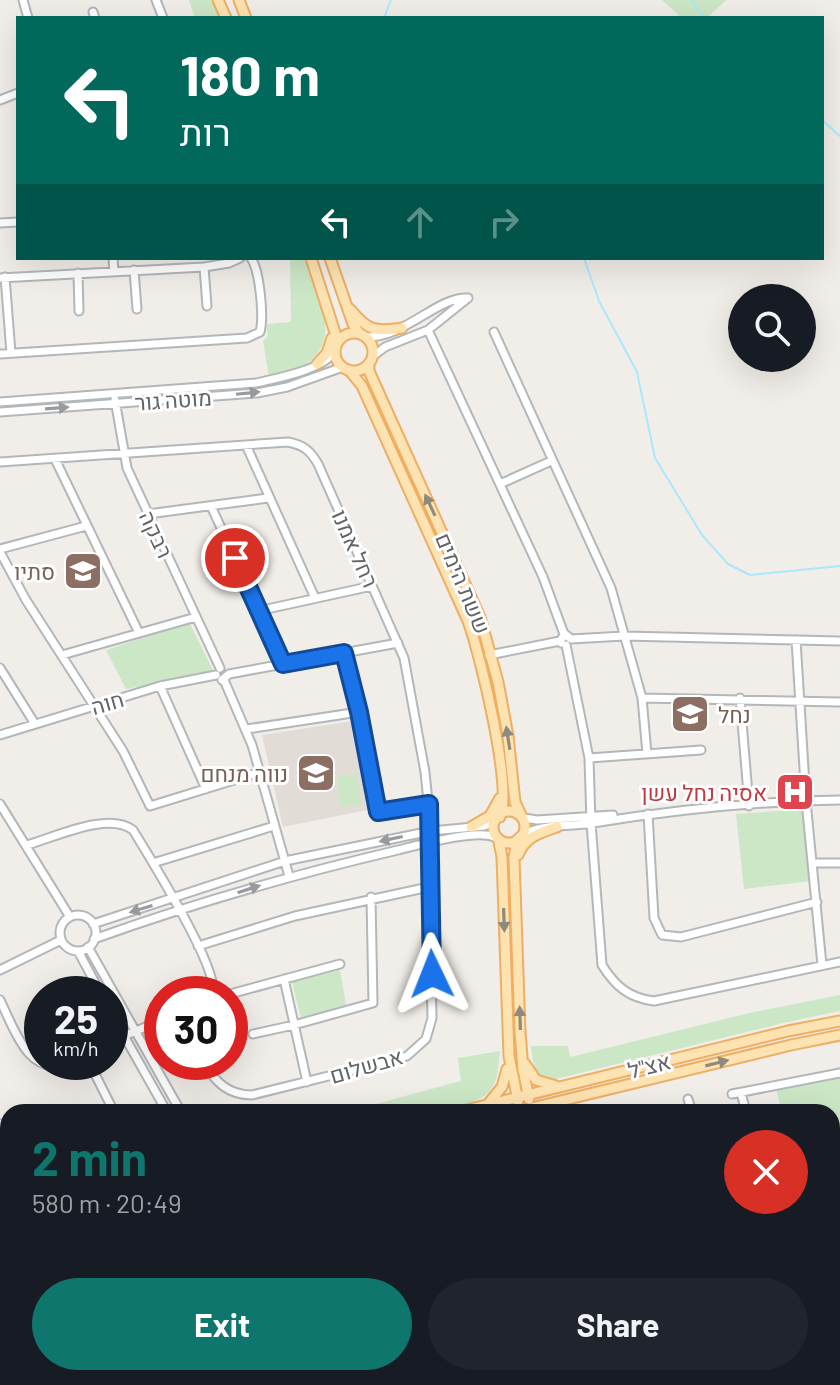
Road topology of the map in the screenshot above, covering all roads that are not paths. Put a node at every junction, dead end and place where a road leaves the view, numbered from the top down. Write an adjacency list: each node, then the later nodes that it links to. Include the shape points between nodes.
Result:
1 (113, 260): 8 (street)
2 (232, 260): 6 (street)
3 (252, 260): 21 (street, via 262,318 255,336)
4 (312, 260): 15 (main road)
5 (331, 260): 11 (main road)
6 (204, 267): 7 (street); 12 (street)
7 (134, 270): 8 (street); 13 (street)
8 (114, 272): 9 (street)
9 (78, 273): 10 (street); 14 (street)
10 (2, 278): 21 (street)
11 (346, 303): 16 (main road, via 369,328); 19 (main road)
12 (207, 306)
13 (137, 309)
14 (79, 311)
15 (333, 322): 20 (main road); 24 (main road, via 329,348)
16 (402, 328): 17 (street, via 451,300 468,298); 19 (street, via 382,337)
17 (428, 330): 23 (street, via 385,347); 35 (street)
18 (494, 332): 33 (street)
19 (363, 335): 20 (main road, via 347,334); 23 (main road, via 372,346)
20 (336, 346): 24 (street, מוטה גור, via 332,356); 25 (main road, via 338,363)
21 (11, 353): 22 (street)
22 (0, 354)
23 (371, 360): 25 (main road, via 360,369); 53 (main road, ששת הימים, one-way to 23, via 475,604 373,380)
24 (317, 364): 26 (street, מוטה גור, via 256,383)
25 (346, 368): 28 (street, מוטה גור, one-way to 25, via 257,393); 54 (main road, ששת הימים, via 362,386 449,576)
26 (114, 394): 27 (street, מוטה גור); 28 (street, רבקה)
27 (0, 402)
28 (115, 404): 29 (street, מוטה גור, one-way to 28); 31 (street, רבקה)
29 (0, 412)
30 (246, 445): 31 (street, רחל אמנו); 36 (street); 41 (street, רחל אמנו, via 288,442 313,455)
31 (124, 453): 32 (street, רחל אמנו); 38 (street, רבקה)
32 (55, 459): 34 (street, רחל אמנו); 39 (street)
33 (551, 461): 35 (street); 46 (street, via 611,588)
34 (0, 462)
35 (500, 484): 47 (street)
36 (268, 498): 37 (street); 42 (street)
37 (211, 506): 38 (street); 43 (street)
38 (148, 514): 44 (street, רבקה)
39 (86, 526): 40 (street); 45 (street)
40 (0, 550): 52 (street)
41 (372, 586): 42 (street); 50 (street, רחל אמנו)
42 (315, 598): 43 (street)
43 (258, 611): 55 (street)
44 (196, 617): 45 (street); 57 (street, רבקה)
45 (139, 633): 52 (street)
46 (624, 636): 47 (street); 48 (street); 59 (street)
47 (565, 640): 53 (street); 70 (street)
48 (796, 640): 49 (street); 61 (street)
49 (840, 641)
50 (398, 643): 51 (street, חוה); 77 (street, רחל אמנו)
51 (344, 653): 55 (street, חוה); 64 (street)
52 (62, 655): 63 (street)
53 (492, 655): 54 (street); 80 (main road, ששת הימים, one-way to 53, via 515,802)
54 (480, 658): 73 (main road, ששת הימים)
55 (283, 664): 57 (street, חוה)
56 (0, 668): 65 (street)
57 (222, 674): 58 (street, חוה); 66 (street, רבקה)
58 (160, 686): 63 (street, חוה); 72 (street)
59 (642, 698): 60 (street); 69 (street)
60 (740, 698): 61 (street); 78 (street)
61 (800, 700): 62 (street); 75 (street)
62 (840, 702)
63 (96, 705): 65 (street, חוה); 72 (street, via 150,806)
64 (359, 712): 66 (street); 77 (street, via 378,812)
65 (35, 724): 67 (street, חוה)
66 (247, 729): 71 (street, רבקה)
67 (0, 735)
68 (701, 750): 69 (street)
69 (647, 754): 70 (street)
70 (589, 758): 82 (street)
71 (260, 772): 72 (street); 83 (street, רבקה)
72 (206, 789)
73 (502, 791): 81 (main road, ששת הימים); 84 (main road, via 495,811)
74 (840, 800): 75 (street)
75 (806, 801): 78 (street); 93 (street)
76 (0, 804): 90 (street)
77 (429, 804): 86 (street, רחל אמנו)
78 (749, 806): 79 (street)
79 (648, 814): 82 (street); 100 (street, via 654,918 662,935 681,937)
80 (522, 816): 81 (main road, via 509,811); 82 (street); 87 (main road, via 525,825)
81 (497, 819): 84 (street); 88 (main road, via 492,830)
82 (590, 819): 85 (street); 111 (street, via 602,965 629,995 654,1001)
83 (274, 826): 91 (street, רבקה); 92 (street)
84 (471, 827): 86 (street)
85 (557, 827): 87 (street, via 538,828); 95 (main road, via 525,842)
86 (431, 831): 89 (street, אבשלום); 91 (street, one-way to 91)
87 (519, 838): 88 (main road, via 508,844); 95 (main road)
88 (497, 839): 89 (street, via 483,834); 127 (main road, one-way to 127)
89 (430, 842): 96 (street); 97 (street, אבשלום)
90 (27, 845): 92 (street, via 118,822 133,830); 102 (street)
91 (285, 861): 96 (street, רבקה); 99 (street)
92 (153, 863): 99 (street)
93 (814, 863): 94 (street); 100 (street)
94 (840, 863)
95 (515, 874): 129 (main road, one-way to 95)
96 (289, 876): 101 (street, one-way to 96)
97 (429, 887): 98 (street); 133 (street, אבשלום, via 433,1004 426,1039 407,1056)
98 (371, 897): 106 (street); 120 (street, via 373,1003)
99 (172, 900): 101 (street); 103 (street, one-way to 103)
100 (817, 902): 111 (street)
101 (179, 912): 104 (street); 106 (street)
102 (70, 917): 103 (street, via 85,917); 105 (street, via 61,927)
103 (93, 924): 104 (street)
104 (94, 939): 107 (street)
105 (61, 940): 108 (street); 112 (street)
106 (198, 946): 114 (street)
107 (88, 947): 108 (street); 122 (street)
108 (78, 951): 113 (street)
109 (840, 962): 111 (street)
110 (340, 964): 115 (street)
111 (822, 965)
112 (0, 970)
113 (91, 976)
114 (213, 976)
115 (284, 979): 116 (street); 120 (street)
116 (248, 988)
117 (0, 1000): 118 (street)
118 (3, 1015): 128 (street)
119 (840, 1021): 134 (main road, אצ"ל)
120 (294, 1025): 124 (street); 133 (street)
121 (144, 1027): 122 (street)
122 (135, 1031): 123 (street); 140 (street)
123 (128, 1034)
124 (253, 1034)
125 (840, 1035): 137 (main road, אצ"ל, one-way to 125)
126 (128, 1045): 139 (street)
127 (509, 1046): 135 (main road, via 511,1070); 141 (main road, via 505,1081)
128 (24, 1047)
129 (522, 1055): 134 (main road, via 536,1080); 135 (main road)
130 (840, 1073): 147 (street, via 737,1093)
131 (98, 1080): 138 (street)
132 (216, 1080): 133 (street, אבשלום, via 243,1095)
133 (307, 1082)
134 (563, 1086): 135 (main road, אצ"ל)
135 (522, 1096): 142 (main road, אצ"ל); 143 (main road)
136 (688, 1099): 146 (street)
137 (560, 1101): 144 (main road, אצ"ל); 145 (main road)
138 (110, 1104)
139 (162, 1104)
140 (176, 1104)
141 (487, 1104)
142 (490, 1104)
143 (523, 1104)
144 (549, 1104)
145 (557, 1104)
146 (690, 1104)
147 (742, 1104)

